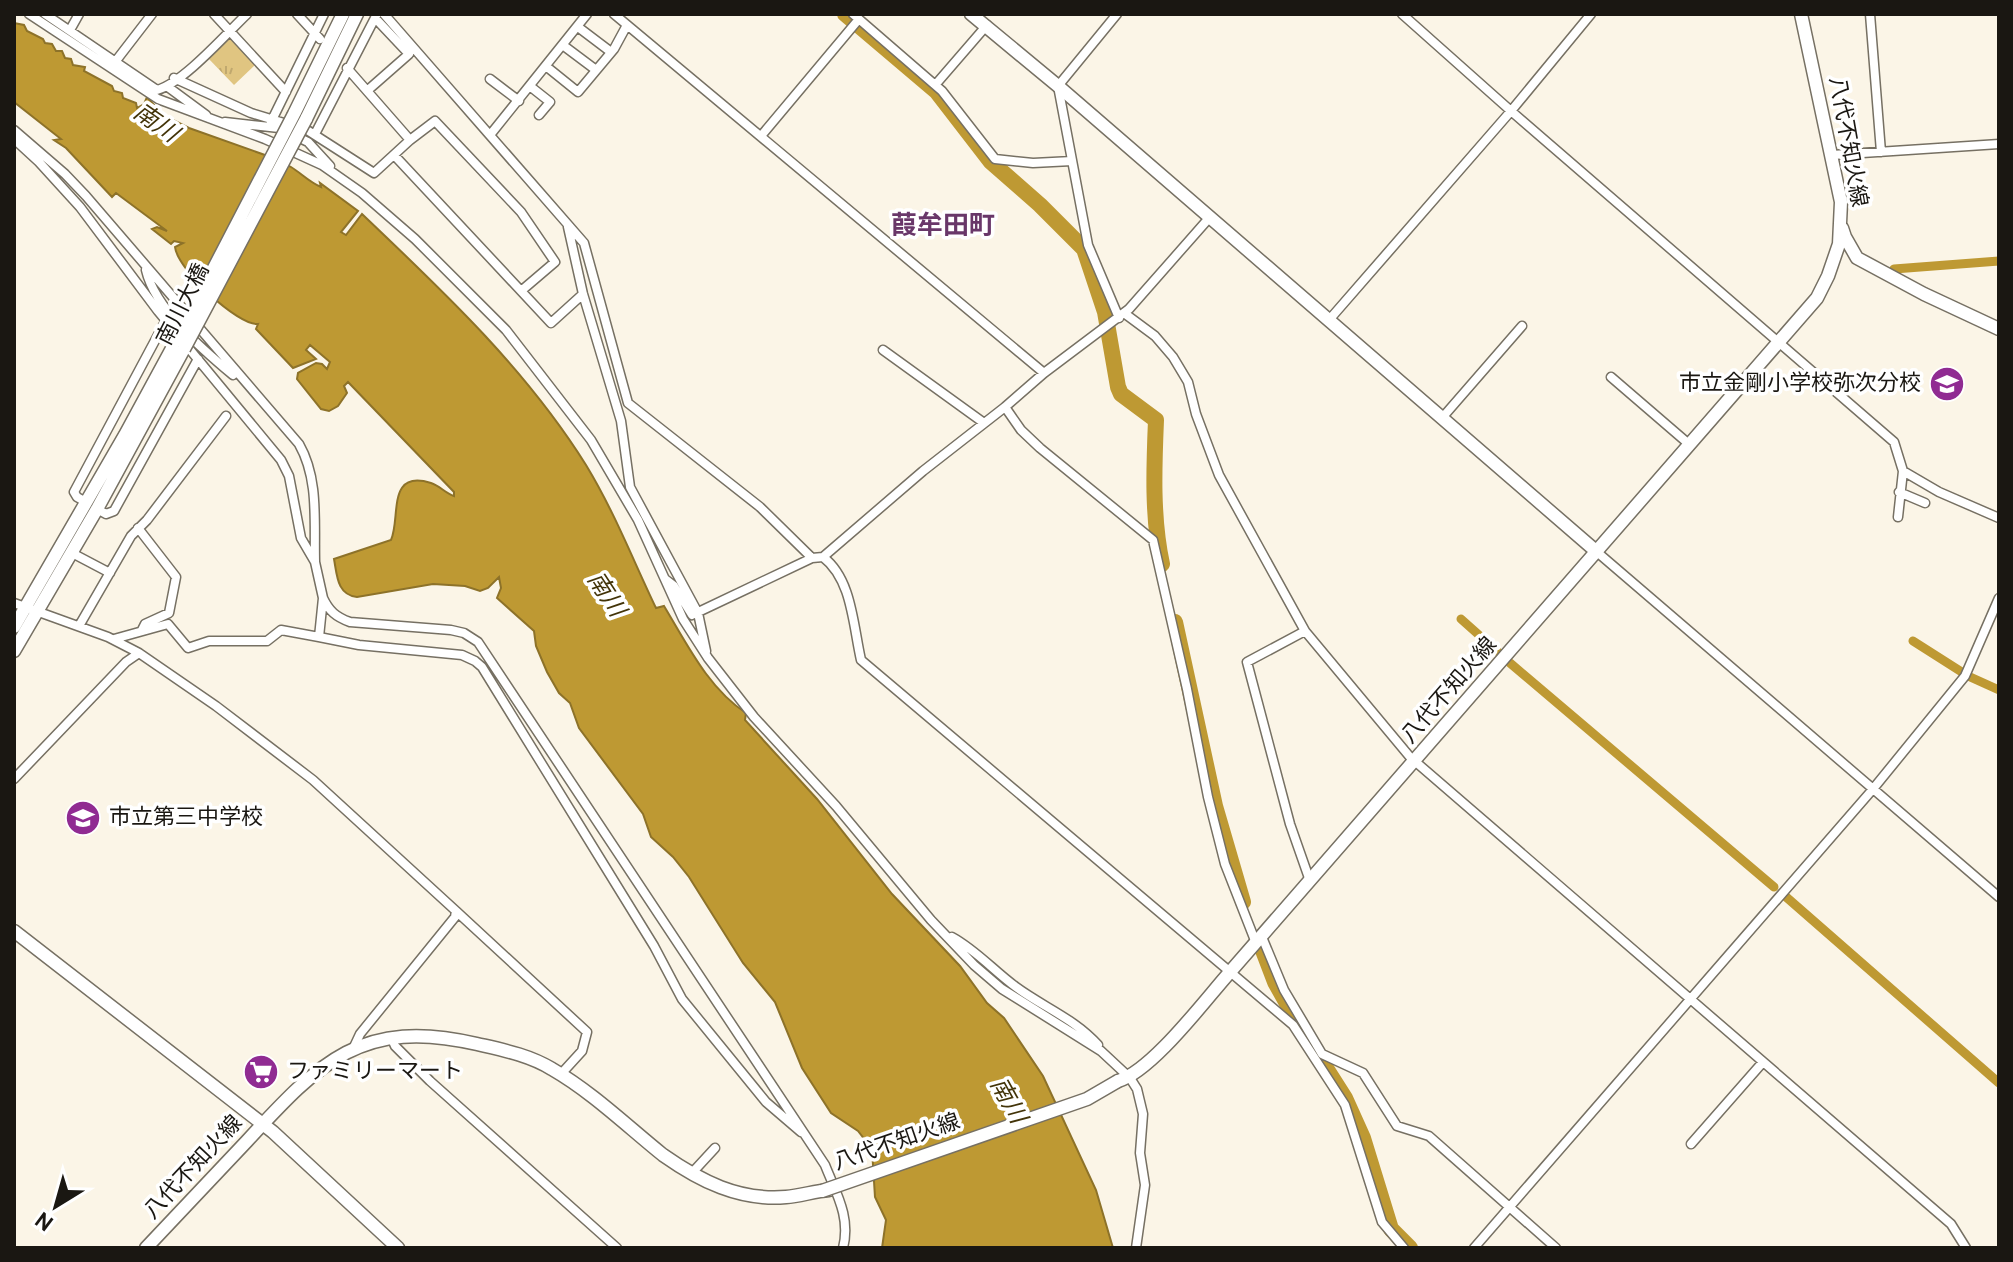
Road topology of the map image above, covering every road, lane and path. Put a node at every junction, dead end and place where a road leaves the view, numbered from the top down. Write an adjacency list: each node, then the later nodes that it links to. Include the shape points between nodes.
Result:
1 (29, 14): 45 (street, via 158,99)
2 (45, 14): 24 (street)
3 (79, 14): 24 (street)
4 (152, 14): 29 (street)
5 (214, 14): 25 (street)
6 (247, 14): 25 (street)
7 (297, 14): 26 (street)
8 (324, 14): 26 (street)
9 (343, 14): 44 (street)
10 (357, 14): 44 (street)
11 (587, 14): 23 (street)
12 (614, 14): 21 (street)
13 (971, 14): 22 (street)
14 (1117, 14): 36 (street)
15 (1402, 14): 42 (street)
16 (1591, 14): 42 (street)
17 (1801, 14): 56 (street, 八代不知火線)
18 (1870, 14): 54 (street)
19 (379, 15): 31 (street); 39 (street, via 409,54); 49 (street)
20 (856, 16): 35 (street); 50 (street)
21 (627, 25): 28 (street); 50 (street)
22 (987, 25): 35 (street); 36 (street)
23 (578, 27): 27 (street); 28 (street)
24 (70, 30): 29 (street)
25 (229, 31): 33 (street); 40 (street)
26 (317, 36): 40 (street)
27 (564, 46): 30 (street); 32 (street)
28 (611, 52): 32 (street)
29 (115, 62): 37 (street, via 157,90)
30 (547, 67): 32 (street, via 578,92); 38 (street)
31 (347, 68): 39 (street); 48 (street)
32 (596, 70)
33 (174, 78): 37 (street); 46 (street)
34 (490, 79): 41 (street)
35 (936, 84): 57 (street, via 995,159)
36 (1058, 86): 57 (street); 59 (street)
37 (168, 87): 45 (street)
38 (531, 87): 41 (street); 43 (street, via 550,102)
39 (368, 90): 52 (street)
40 (286, 92): 46 (street)
41 (519, 101): 49 (street)
42 (1511, 111): 68 (street); 71 (street)
43 (539, 115)
44 (300, 116): 84 (street, 南川大橋, bridge)
45 (211, 120): 46 (street); 58 (street, via 265,139)
46 (271, 123): 48 (street); 58 (street, via 308,142)
47 (14, 130): 92 (street, via 65,174 145,266 148,281 171,314 204,350 244,381 293,436 306,455 314,483)
48 (315, 134): 55 (street, via 374,173)
49 (490, 135): 60 (street)
50 (761, 136): 74 (street)
51 (14, 139): 67 (street, via 80,207)
52 (410, 140): 55 (street); 64 (street, via 435,121 521,212 555,262)
53 (1999, 144): 54 (street)
54 (1881, 152): 56 (street)
55 (394, 155): 64 (street)
56 (1832, 155): 61 (street, 八代不知火線)
57 (1072, 161): 66 (street, via 1088,245)
58 (341, 178): 94 (street, via 415,239 506,330 591,440 638,520)
59 (1210, 217): 66 (street); 68 (street)
60 (567, 222): 65 (street); 91 (street, via 584,243 628,403 760,507)
61 (1841, 223): 62 (street); 63 (street, 八代不知火線)
62 (1857, 258): 63 (street, via 1846,259); 70 (street)
63 (1828, 276): 71 (street, 八代不知火線)
64 (521, 291): 65 (street, via 551,323)
65 (583, 294): 98 (street, via 621,421 630,487)
66 (1119, 318): 74 (street); 102 (street, via 1155,336 1188,382 1219,475)
67 (166, 320): 73 (street); 84 (street, via 74,492)
68 (1329, 320): 78 (street)
69 (1522, 326): 78 (street)
70 (1999, 329)
71 (1780, 343): 80 (street, 八代不知火線); 81 (street, via 1894,442)
72 (883, 350): 79 (street)
73 (198, 359): 84 (street, via 114,511 106,514); 92 (street, via 281,460 301,538)
74 (1044, 373): 76 (street)
75 (1611, 377): 80 (street)
76 (1005, 407): 79 (street); 115 (street, via 1040,448 1153,540 1225,864)
77 (226, 416): 87 (street)
78 (1442, 418): 88 (street)
79 (984, 423): 90 (street)
80 (1690, 445): 88 (street, 八代不知火線)
81 (1903, 471): 82 (street); 86 (street)
82 (1899, 492): 83 (street); 85 (street)
83 (1925, 503)
84 (92, 506): 89 (street); 97 (street)
85 (1898, 517)
86 (1999, 518)
87 (138, 528): 93 (street); 101 (street, via 176,577 169,613)
88 (1597, 552): 108 (street, 八代不知火線); 110 (street)
89 (72, 553): 93 (street); 97 (street)
90 (823, 557): 91 (street); 116 (street, via 844,583 861,660)
91 (812, 558): 98 (street)
92 (315, 562): 95 (street)
93 (110, 573): 99 (street)
94 (663, 577): 98 (street, via 692,615); 107 (street)
95 (323, 598): 103 (street); 124 (street, via 336,615 350,622 451,630 478,642)
96 (1999, 598): 110 (street, via 1965,676)
97 (26, 607): 99 (street); 100 (street); 105 (street)
98 (698, 613): 107 (street)
99 (79, 626): 104 (street)
100 (14, 627)
101 (142, 630): 103 (street, via 168,624 188,648 209,641 267,641 281,630); 104 (street)
102 (1305, 631): 108 (street); 111 (street, via 1247,662)
103 (319, 637): 124 (street, via 475,661 682,999 766,1102)
104 (114, 639): 106 (street)
105 (14, 651)
106 (139, 653): 109 (street); 113 (street, via 313,780)
107 (708, 658): 122 (street, via 974,965 1002,989 1101,1051)
108 (1415, 762): 111 (street, 八代不知火線); 117 (street)
109 (14, 779)
110 (1873, 789): 112 (street); 117 (street)
111 (1310, 881): 115 (street, 八代不知火線)
112 (1999, 897)
113 (456, 911): 119 (street); 121 (street, via 587,1032 582,1051)
114 (14, 931): 123 (street)
115 (1259, 940): 116 (street, 八代不知火線); 129 (street, via 1322,1054 1363,1073 1397,1126 1429,1136)
116 (1230, 972): 122 (street, 八代不知火線, via 1158,1052); 135 (street, via 1293,1025 1345,1105 1382,1222)
117 (1689, 999): 120 (street); 129 (street)
118 (391, 1037): 119 (street, 八代不知火線); 121 (street, 八代不知火線, via 460,1040 525,1057); 133 (street, via 430,1081)
119 (353, 1049): 123 (street, 八代不知火線, via 314,1073)
120 (1763, 1062): 125 (street); 138 (street, via 1951,1224)
121 (561, 1074): 127 (street, 八代不知火線)
122 (1124, 1080): 128 (street, 八代不知火線, bridge, via 1087,1099); 130 (street, via 1137,1089 1143,1114 1140,1153 1145,1185)
123 (262, 1124): 131 (street, 八代不知火線); 132 (street)
124 (806, 1135): 128 (street, via 825,1165)
125 (1691, 1144)
126 (715, 1148): 127 (street)
127 (691, 1174): 128 (street, 八代不知火線, via 762,1198)
128 (828, 1190): 134 (street, via 847,1225)
129 (1509, 1206): 136 (street); 137 (street)
130 (1138, 1247)
131 (146, 1248)
132 (398, 1248)
133 (617, 1248)
134 (843, 1248)
135 (1404, 1248)
136 (1474, 1248)
137 (1556, 1248)
138 (1966, 1248)

